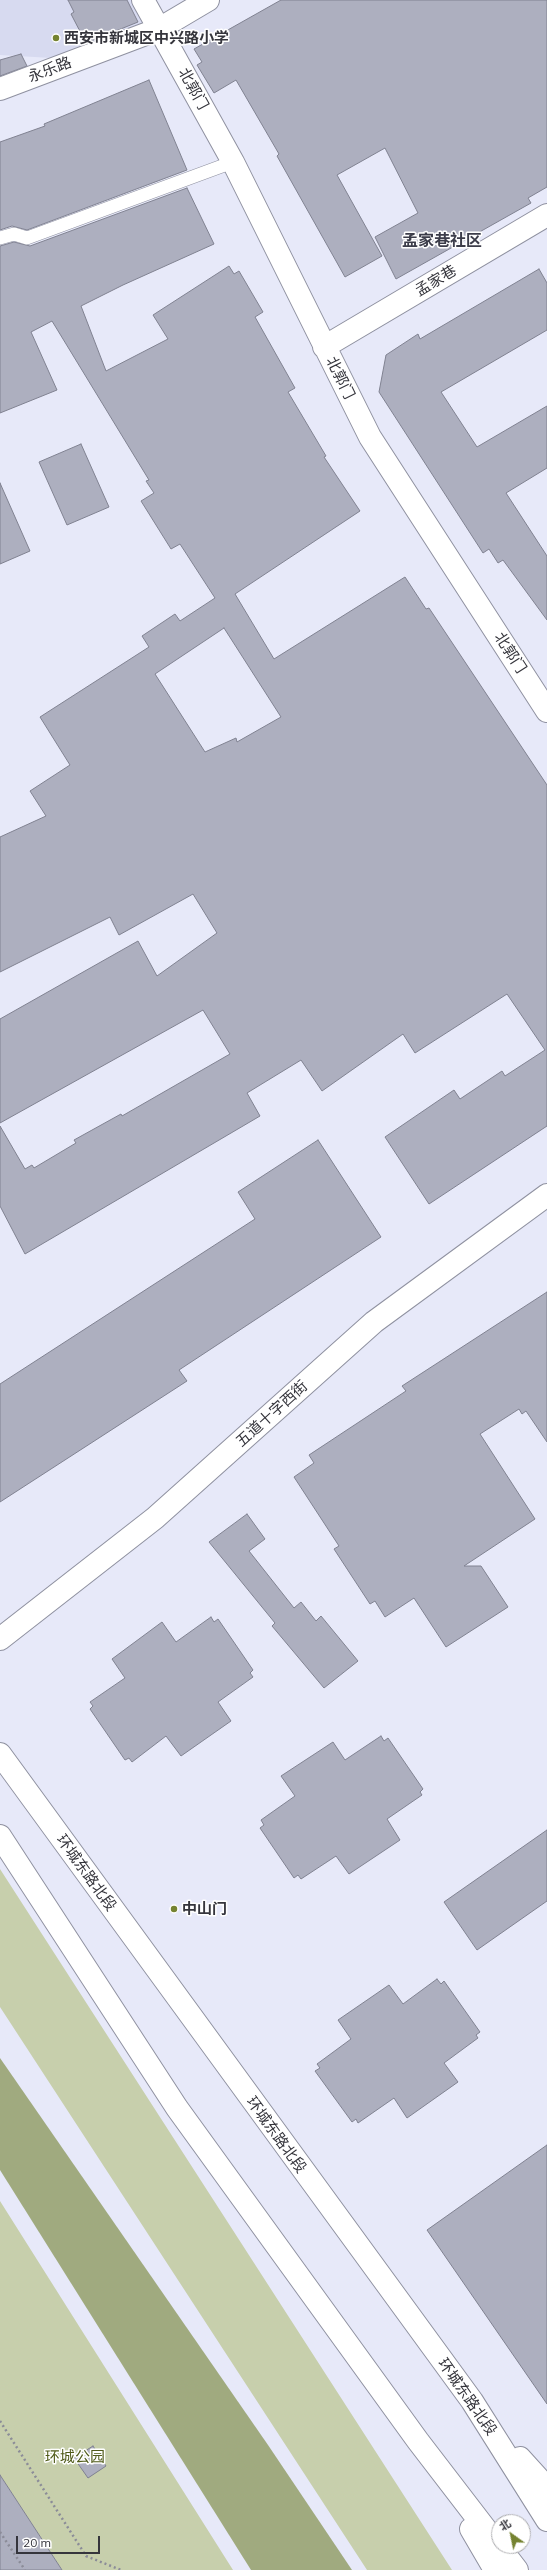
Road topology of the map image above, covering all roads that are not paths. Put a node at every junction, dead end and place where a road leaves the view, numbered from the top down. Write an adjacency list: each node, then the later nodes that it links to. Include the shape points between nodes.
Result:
1 (143, 0): 3 (main road, 北郭门)
2 (208, 0): 3 (main road, 永乐路)
3 (159, 29): 4 (main road, 永乐路); 5 (main road, 北郭门)
4 (0, 89)
5 (233, 162): 7 (lane, via 27,238 14,234); 8 (main road, 北郭门)
6 (547, 215): 8 (main road, 孟家巷)
7 (0, 238)
8 (324, 347): 9 (main road, 北郭门, via 370,438)
9 (547, 711)
10 (547, 1195): 11 (main road, 五道十字西街, via 374,1322 155,1518)
11 (0, 1639)
12 (0, 1754): 14 (main road, 环城东路北段)
13 (0, 1836): 15 (main road, via 177,2108)
14 (472, 2401): 16 (main road); 17 (main road, 环城东路北段)
15 (418, 2440): 18 (main road); 19 (main road)
16 (547, 2488)
17 (547, 2520)
18 (495, 2570)
19 (517, 2570)

